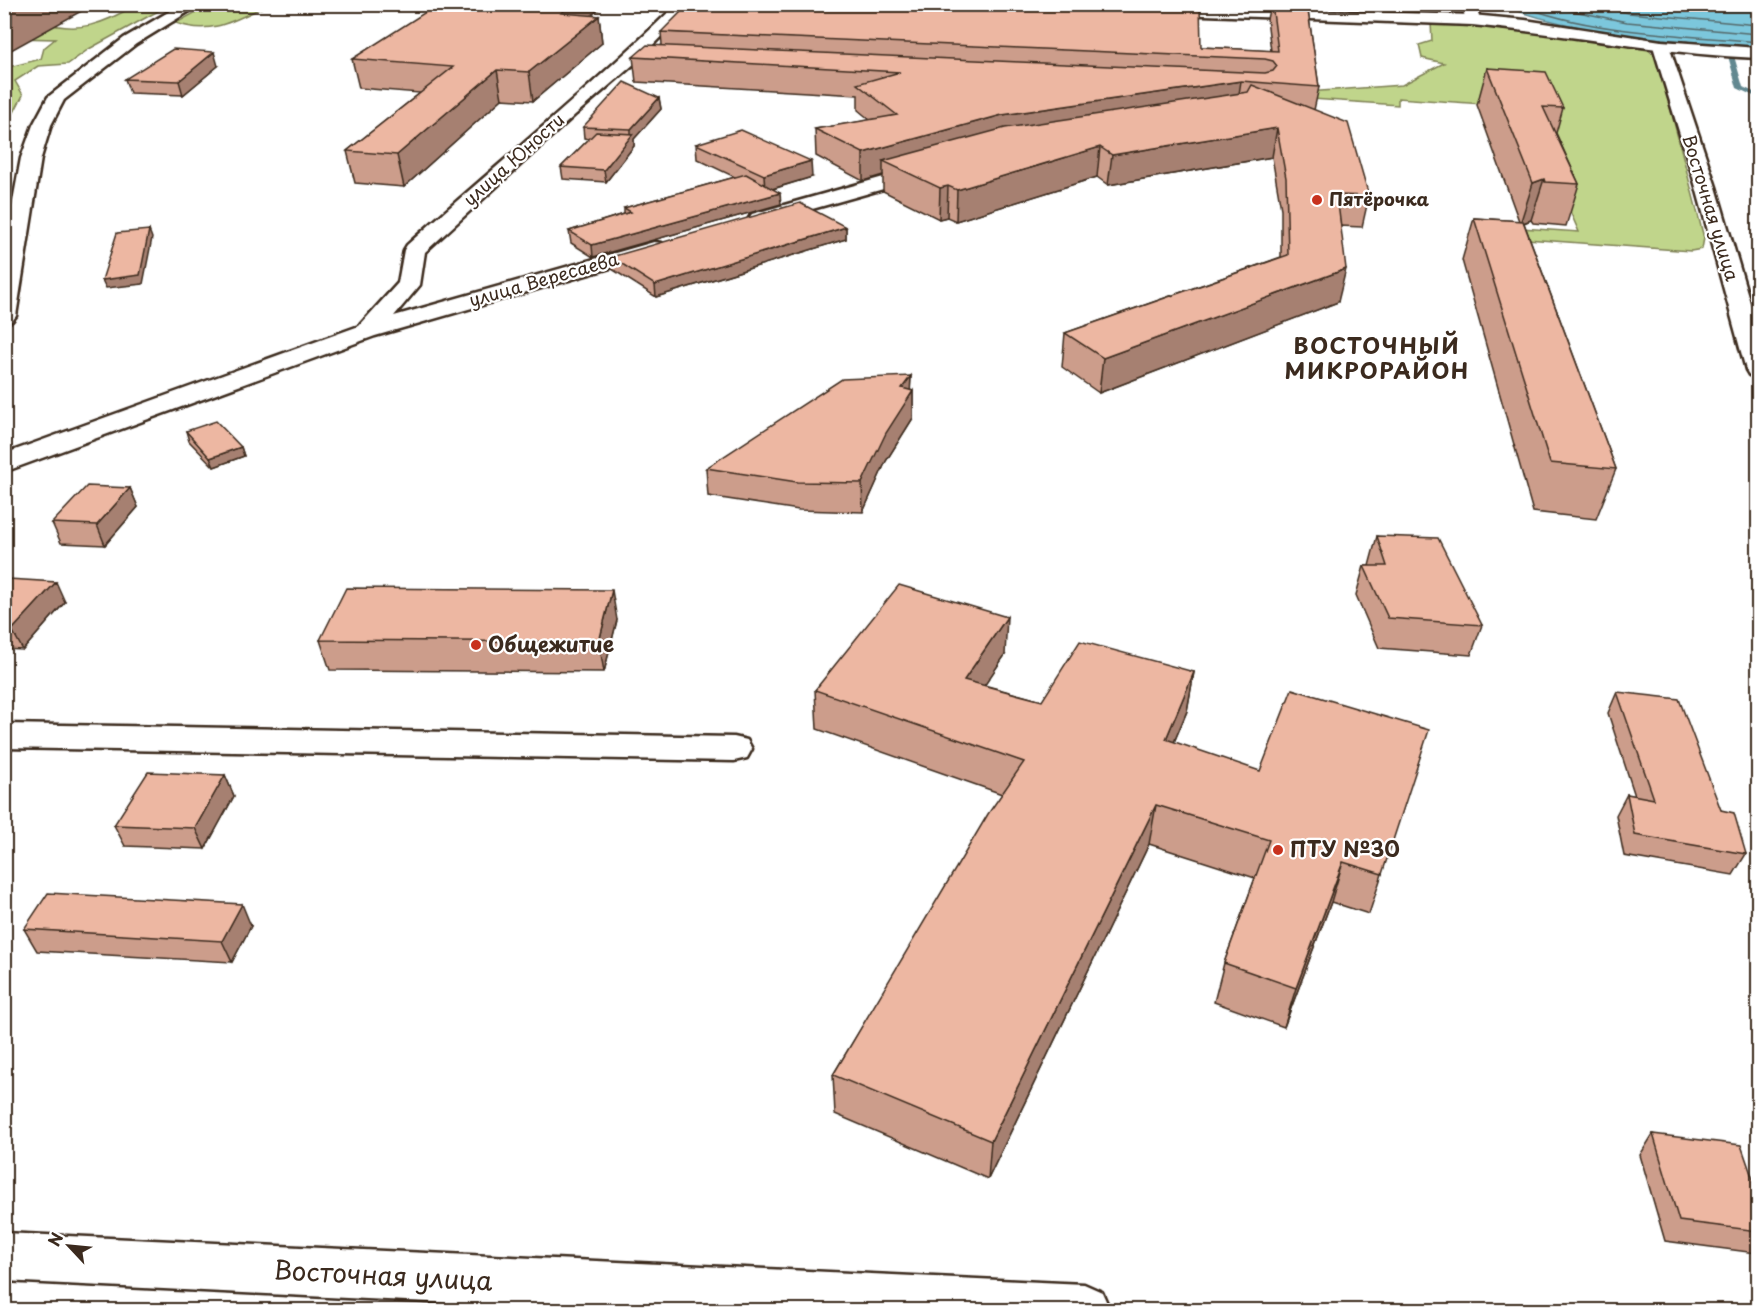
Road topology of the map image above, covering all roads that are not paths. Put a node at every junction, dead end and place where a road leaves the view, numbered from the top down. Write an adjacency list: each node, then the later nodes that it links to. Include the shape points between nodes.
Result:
1 (194, 4): 13 (street, via 130,41 57,97 49,109 31,158)
2 (686, 4): 8 (street, улица Юности)
3 (1468, 4): 5 (street)
4 (1138, 10): 5 (street)
5 (1472, 20): 6 (street)
6 (1661, 46): 7 (street); 15 (street, Восточная улица)
7 (1758, 53)
8 (628, 61): 9 (street); 14 (street, улица Юности, via 415,250 409,285)
9 (652, 62)
10 (946, 165): 11 (street)
11 (734, 225)
12 (676, 242): 14 (street, улица Вересаева)
13 (4, 316)
14 (367, 331): 16 (street, улица Вересаева)
15 (1758, 370)
16 (4, 464)
17 (4, 736): 18 (street)
18 (734, 749)
19 (4, 1257): 20 (street, Восточная улица)
20 (1084, 1311)

